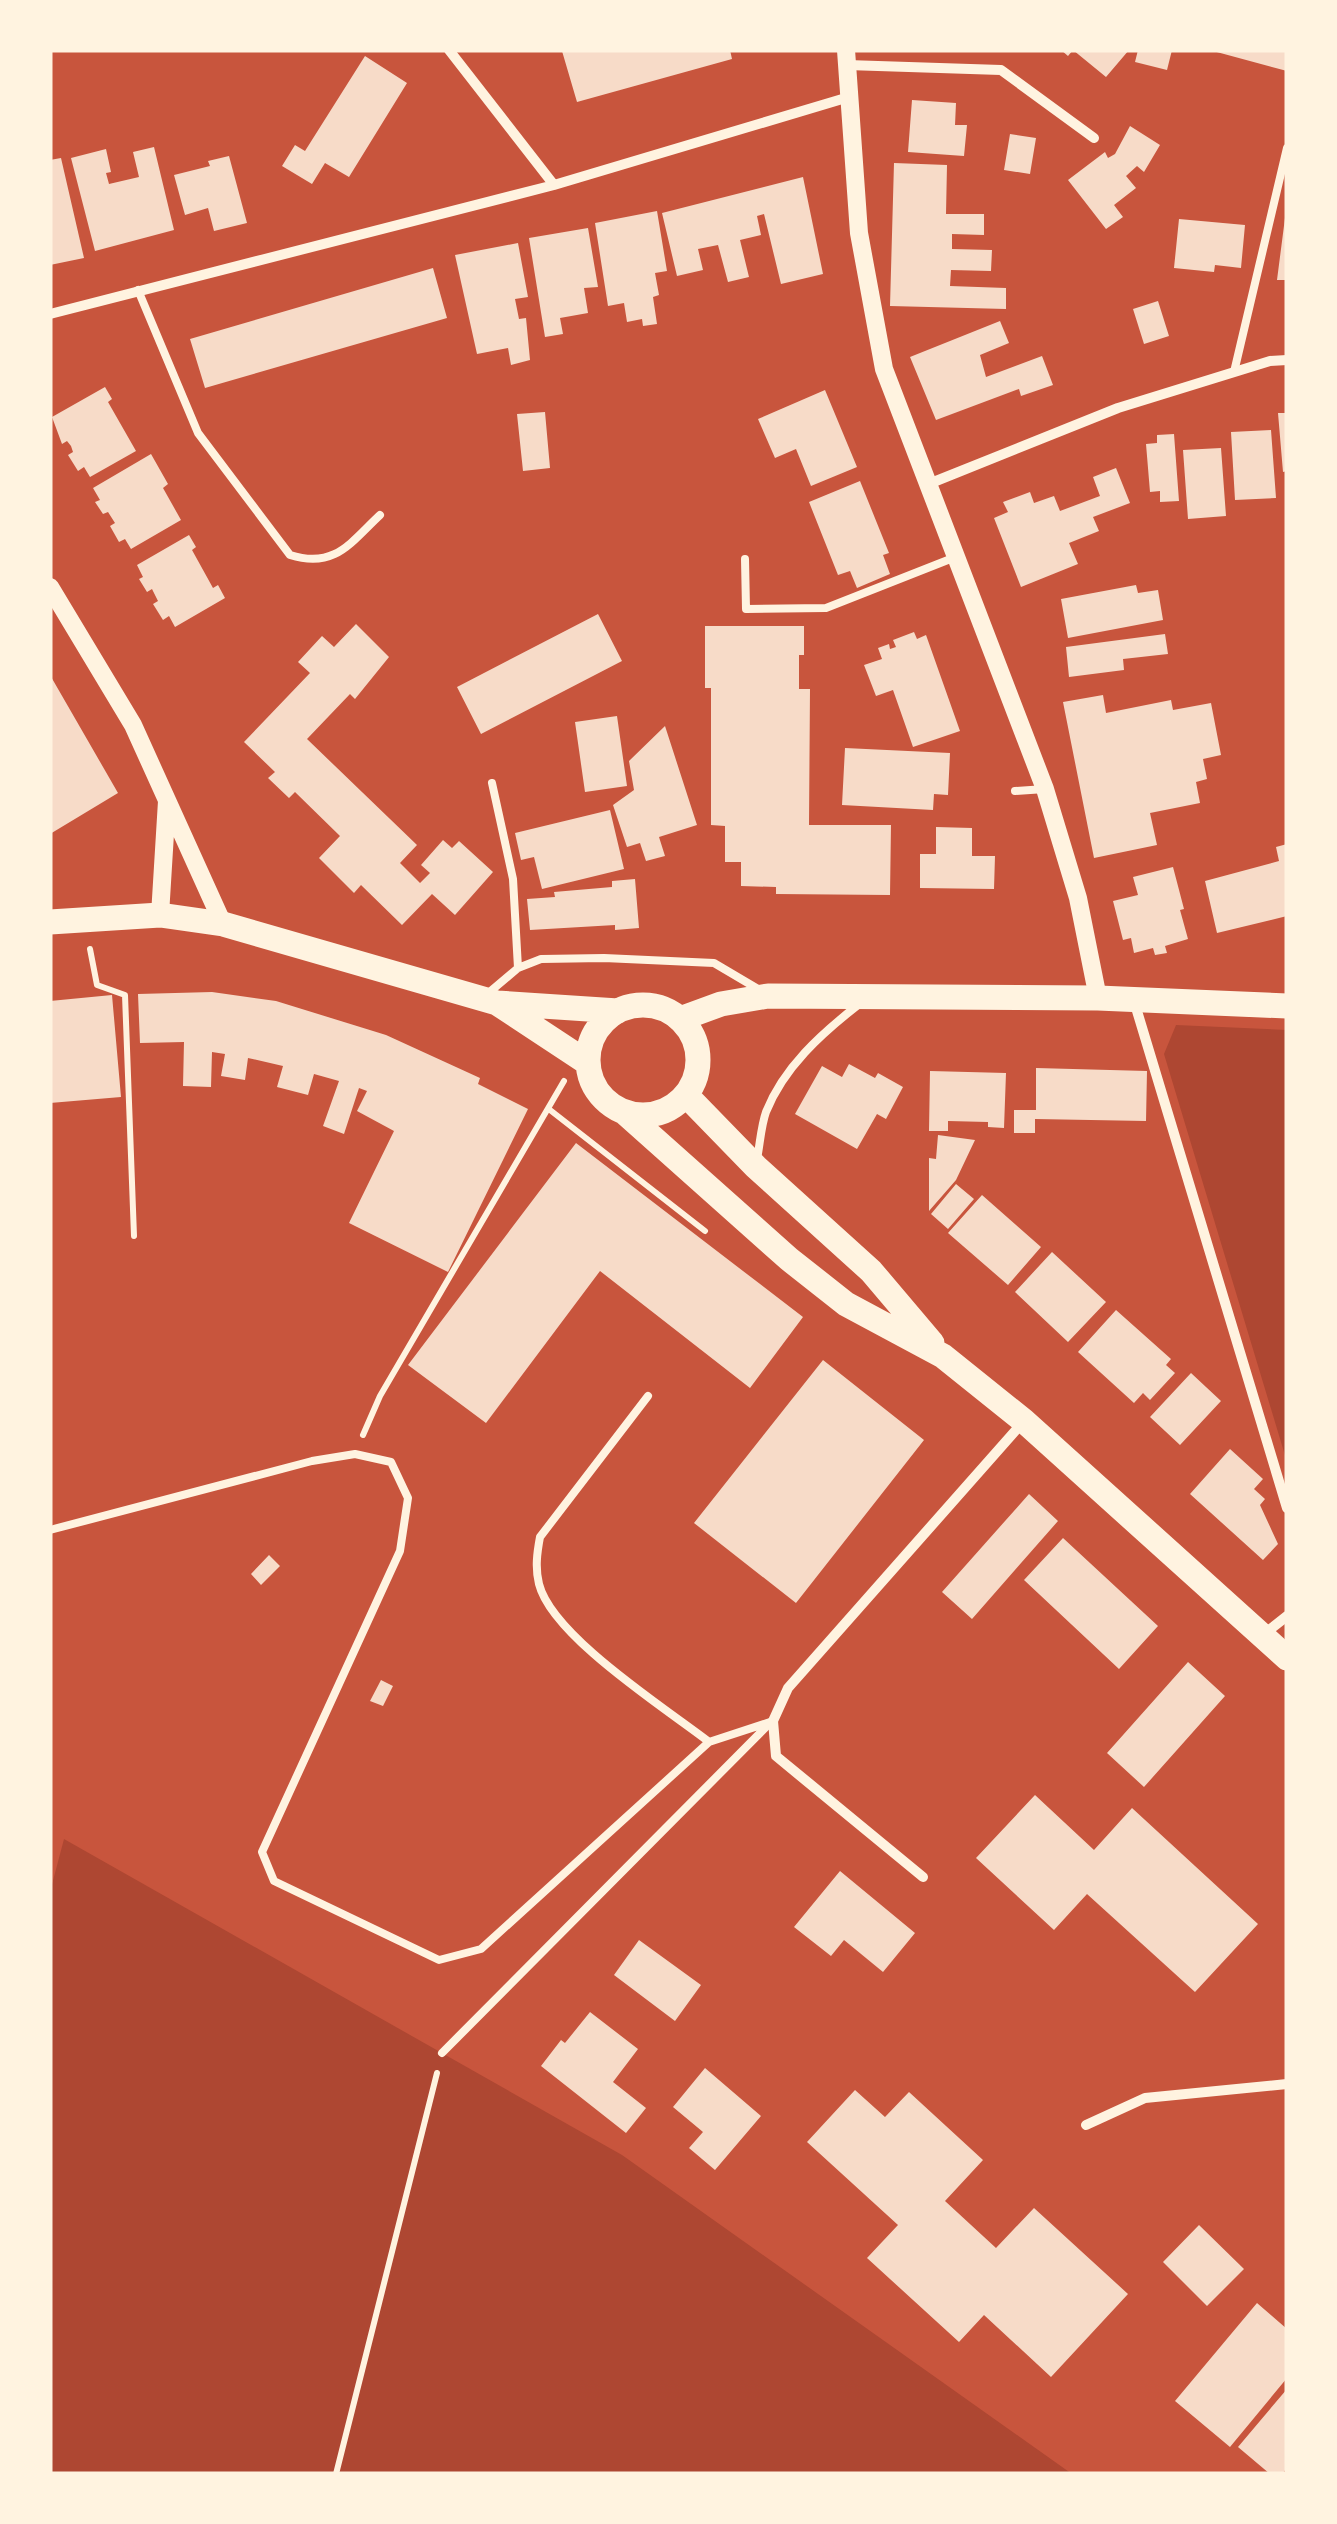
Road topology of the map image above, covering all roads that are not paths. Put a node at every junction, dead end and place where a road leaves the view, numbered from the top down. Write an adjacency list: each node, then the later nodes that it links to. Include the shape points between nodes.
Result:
1 (449, 50): 6 (street)
2 (847, 58): 3 (street); 4 (street, via 1001,70)
3 (850, 97): 6 (street); 11 (street, via 872,318 884,369)
4 (1094, 138)
5 (1287, 148): 10 (lane)
6 (554, 185): 7 (street)
7 (138, 290): 8 (street); 12 (lane, via 198,432 290,555 310,561 335,557)
8 (50, 314)
9 (1287, 360): 10 (street)
10 (1234, 372): 11 (street, via 1118,408)
11 (930, 483): 13 (street)
12 (380, 514)
13 (957, 556): 14 (lane, via 826,608 746,609); 17 (street)
14 (745, 559)
15 (50, 587): 19 (street)
16 (492, 783): 23 (lane, via 514,879)
17 (1045, 789): 18 (lane); 26 (street, via 1078,898)
18 (1015, 790)
19 (167, 795): 20 (street); 22 (street)
20 (160, 915): 21 (main road); 22 (main road)
21 (50, 922)
22 (223, 924): 28 (main road)
23 (518, 968): 24 (lane, via 556,958 714,963); 28 (lane)
24 (768, 996): 25 (main road); 31 (main road)
25 (869, 996): 26 (main road); 35 (lane, via 795,1062 766,1113)
26 (1098, 998): 27 (main road)
27 (1134, 1000): 29 (main road); 39 (street)
28 (490, 1001): 30 (main road); 32 (main road)
29 (1287, 1006)
30 (618, 1011): 31 (main road, via 650,1006); 32 (main road, via 596,1032)
31 (680, 1019): 33 (main road, via 698,1064)
32 (582, 1060): 34 (main road, via 599,1093)
33 (686, 1095): 34 (main road, via 658,1113); 35 (main road)
34 (624, 1112): 36 (main road, via 846,1304)
35 (756, 1167): 36 (main road, via 871,1270)
36 (943, 1356): 38 (main road)
37 (648, 1396): 45 (lane, via 540,1537 539,1586 571,1635)
38 (1024, 1421): 42 (main road); 44 (street, via 788,1688)
39 (1287, 1508)
40 (50, 1530): 45 (lane, via 312,1461 355,1454 391,1462 408,1498 400,1551 262,1852 274,1881 439,1960 481,1950)
41 (1287, 1616): 42 (street)
42 (1260, 1636): 43 (main road)
43 (1287, 1658)
44 (773, 1720): 45 (lane); 46 (street, via 776,1756); 47 (lane)
45 (709, 1742)
46 (923, 1878)
47 (442, 2053)
48 (1287, 2084): 49 (street, via 1145,2098)
49 (1086, 2125)

